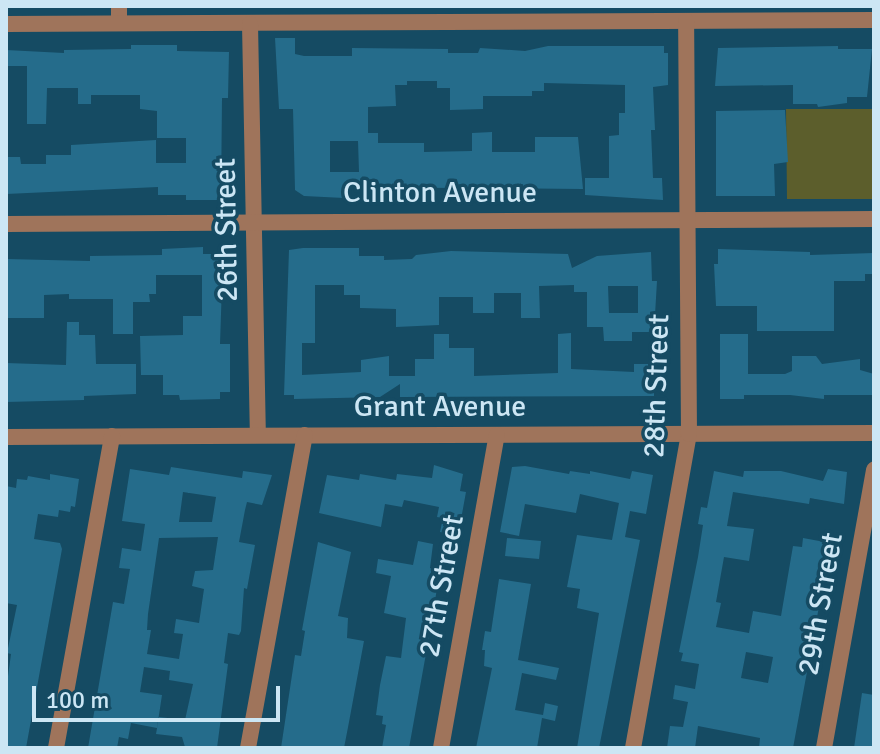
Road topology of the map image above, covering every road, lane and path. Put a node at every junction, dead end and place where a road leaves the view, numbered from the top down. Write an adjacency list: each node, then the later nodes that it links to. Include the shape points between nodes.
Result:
1 (119, 14): 5 (street); 6 (street)
2 (608, 14): 4 (street); 6 (street)
3 (874, 20): 4 (street)
4 (686, 21): 8 (street, 28th Street)
5 (6, 24)
6 (250, 24): 9 (street, 26th Street)
7 (874, 219): 8 (street, Clinton Avenue)
8 (686, 220): 9 (street, Clinton Avenue); 12 (street, 28th Street)
9 (254, 222): 10 (street, Clinton Avenue); 13 (street, 26th Street)
10 (6, 224)
11 (874, 433): 12 (street, Grant Avenue)
12 (689, 434): 15 (street, Grant Avenue); 22 (street, 28th Street)
13 (258, 435): 14 (street, Grant Avenue); 16 (street, Grant Avenue)
14 (305, 435): 15 (street, Grant Avenue); 20 (street)
15 (497, 435): 21 (street, 27th Street)
16 (112, 436): 17 (street, Grant Avenue); 19 (street)
17 (6, 437)
18 (874, 469): 23 (street, 29th Street)
19 (56, 748)
20 (248, 748)
21 (441, 748)
22 (633, 748)
23 (824, 748)

